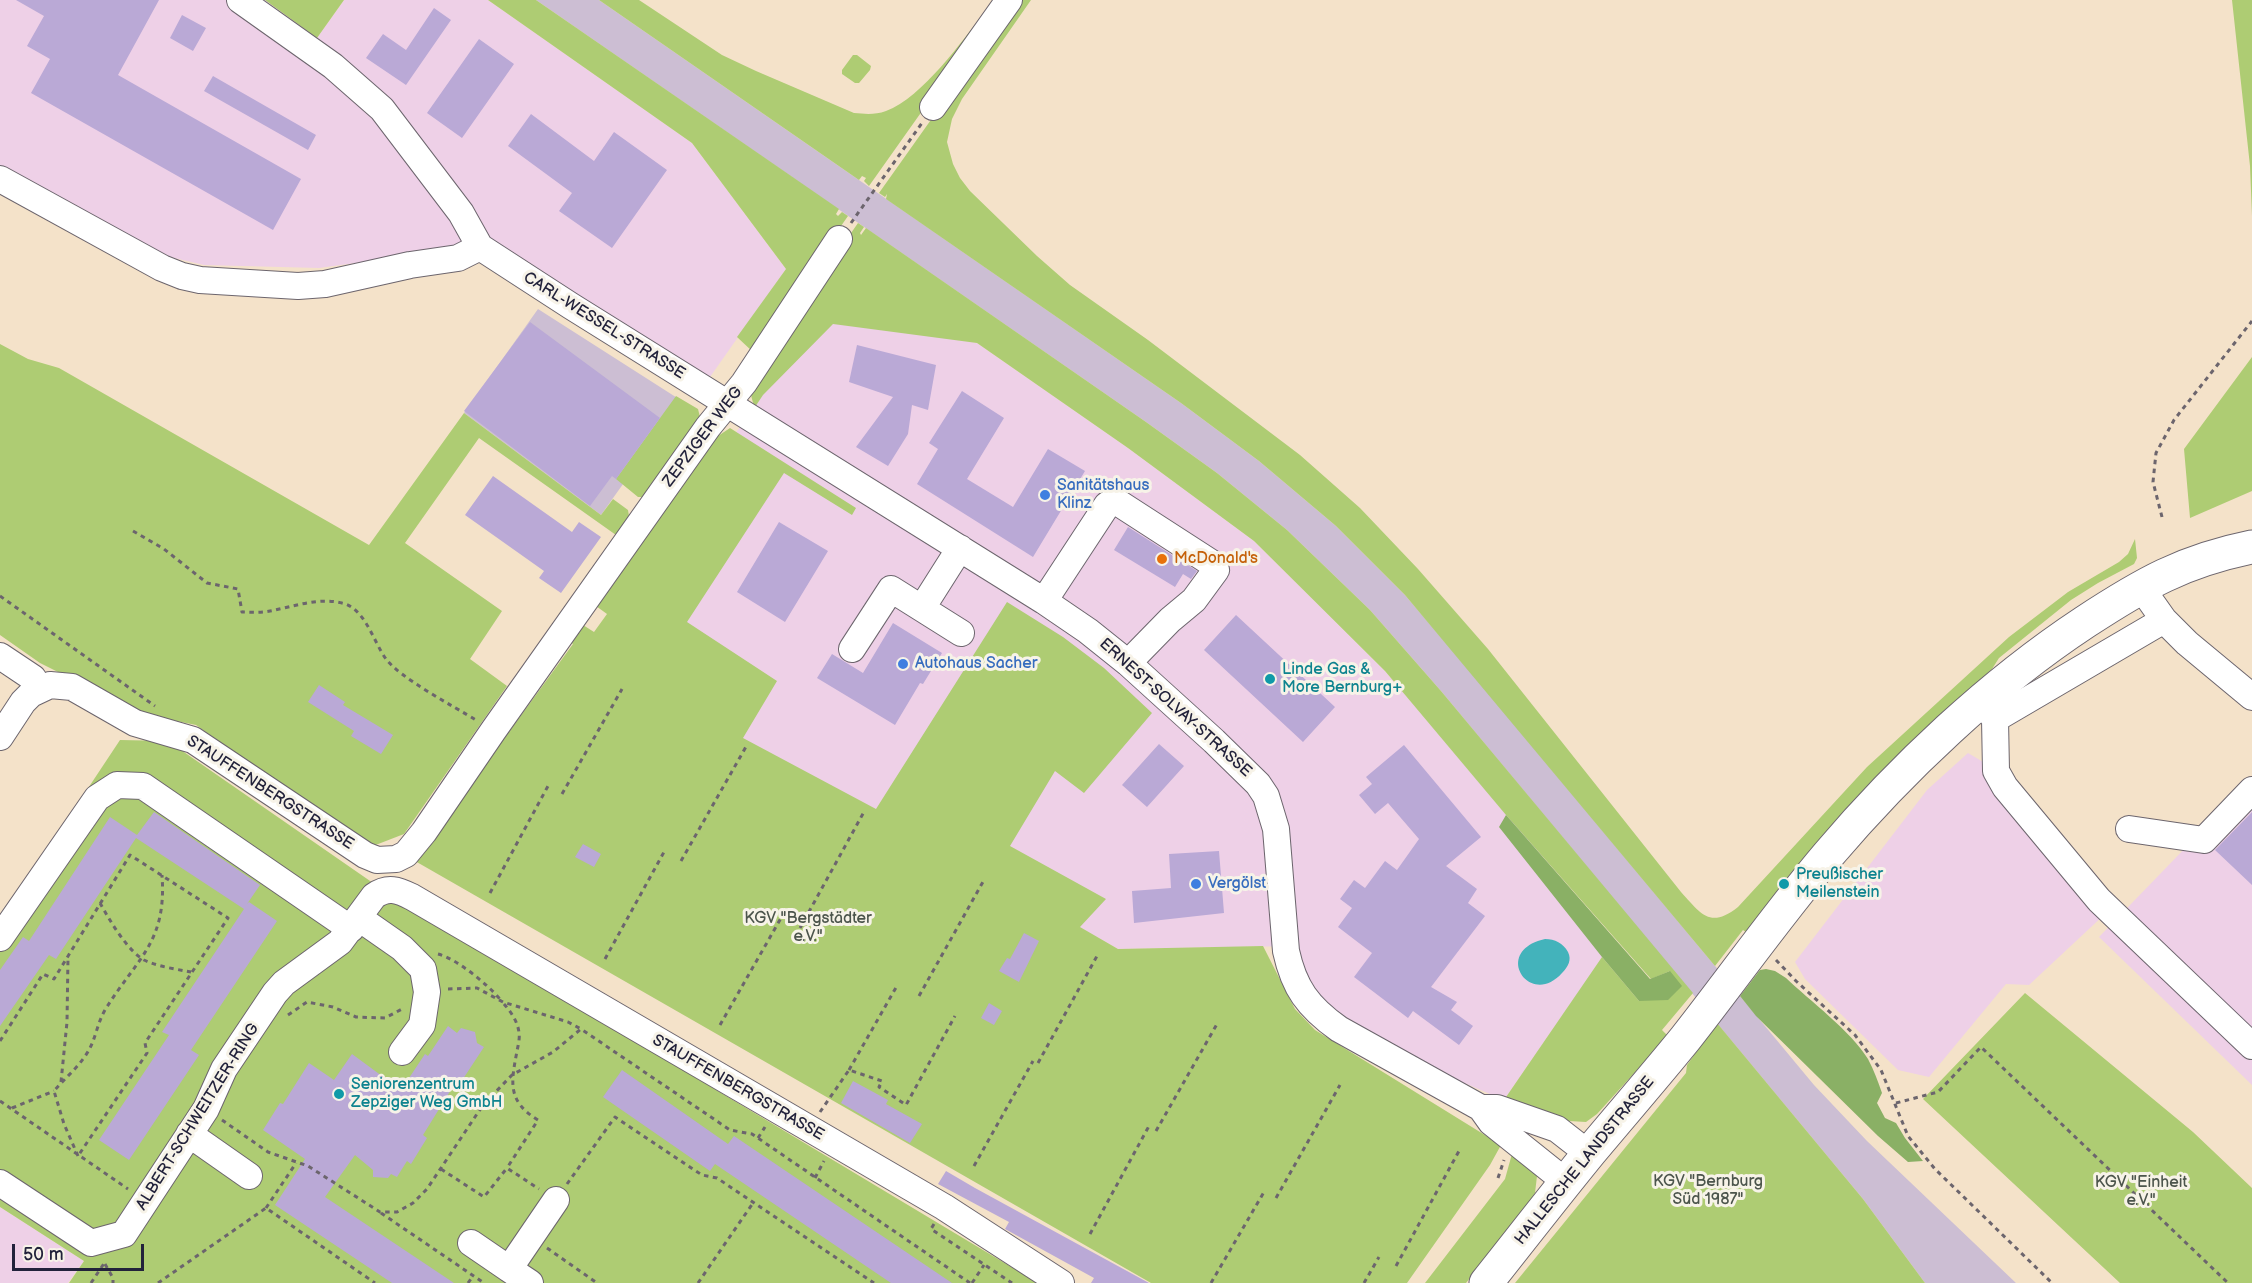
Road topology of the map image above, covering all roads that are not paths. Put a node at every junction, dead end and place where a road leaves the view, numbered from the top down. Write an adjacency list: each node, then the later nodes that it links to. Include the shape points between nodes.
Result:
1 (240, 0): 6 (street, CARL-WESSEL-STRASSE, via 333,66 381,109 461,213)
2 (1009, 0): 3 (street)
3 (933, 107)
4 (0, 179): 6 (street, via 162,268 200,280 325,284 458,258)
5 (839, 239): 7 (street, ZEPZIGER WEG)
6 (480, 247): 7 (street, CARL-WESSEL-STRASSE)
7 (728, 403): 9 (street, ERNEST-SOLVAY-STRASSE); 24 (street, ZEPZIGER WEG, via 424,832)
8 (2252, 547): 10 (main road, via 2179,567)
9 (960, 548): 11 (street, ERNEST-SOLVAY-STRASSE); 12 (street)
10 (2140, 586): 13 (street); 20 (main road, via 2019,670)
11 (1044, 601): 17 (street, ERNEST-SOLVAY-STRASSE); 17 (street, via 1114,500 1213,564 1216,570 1194,600)
12 (922, 608): 14 (street); 15 (street, via 891,589)
13 (2164, 620): 19 (street); 20 (street)
14 (961, 633)
15 (852, 650)
16 (0, 656): 18 (street, via 33,678)
17 (1128, 663): 30 (street, ERNEST-SOLVAY-STRASSE, via 1243,768 1266,796 1276,829 1286,951 1290,970 1307,1001 1339,1029)
18 (40, 689): 21 (street, via 23,702); 24 (street, STAUFFENBERGSTRASSE, via 50,685 72,687 126,719 184,736)
19 (2252, 697)
20 (1988, 710): 28 (street, via 1995,771 2005,787 2099,900); 32 (main road, HALLESCHE LANDSTRASSE, via 1938,741 1856,823)
21 (0, 738)
22 (2252, 790): 23 (street, via 2204,840)
23 (2129, 829)
24 (386, 856): 25 (street, STAUFFENBERGSTRASSE, via 376,869); 25 (street, via 405,871 407,885)
25 (396, 892): 26 (street, ALBERT-SCHWEITZER-RING, via 374,896); 40 (street, STAUFFENBERGSTRASSE, via 944,1207)
26 (355, 923): 27 (street, via 143,786 117,785 97,798); 29 (street, via 402,948 423,969 427,993 422,1025); 31 (street, ALBERT-SCHWEITZER-RING, via 329,952 275,993 224,1069 206,1109)
27 (0, 938)
28 (2252, 1046)
29 (402, 1052)
30 (1481, 1108): 32 (street, ERNEST-SOLVAY-STRASSE, via 1497,1108 1557,1130); 34 (street, ERNEST-SOLVAY-STRASSE, via 1491,1122)
31 (189, 1134): 33 (street); 35 (street, ALBERT-SCHWEITZER-RING, via 124,1234 90,1243)
32 (1589, 1154): 34 (main road, HALLESCHE LANDSTRASSE)
33 (249, 1176)
34 (1566, 1182): 41 (main road, HALLESCHE LANDSTRASSE)
35 (0, 1183)
36 (556, 1200): 38 (street)
37 (471, 1243): 38 (street)
38 (509, 1269): 39 (street)
39 (530, 1283)
40 (1061, 1283)
41 (1485, 1283)

